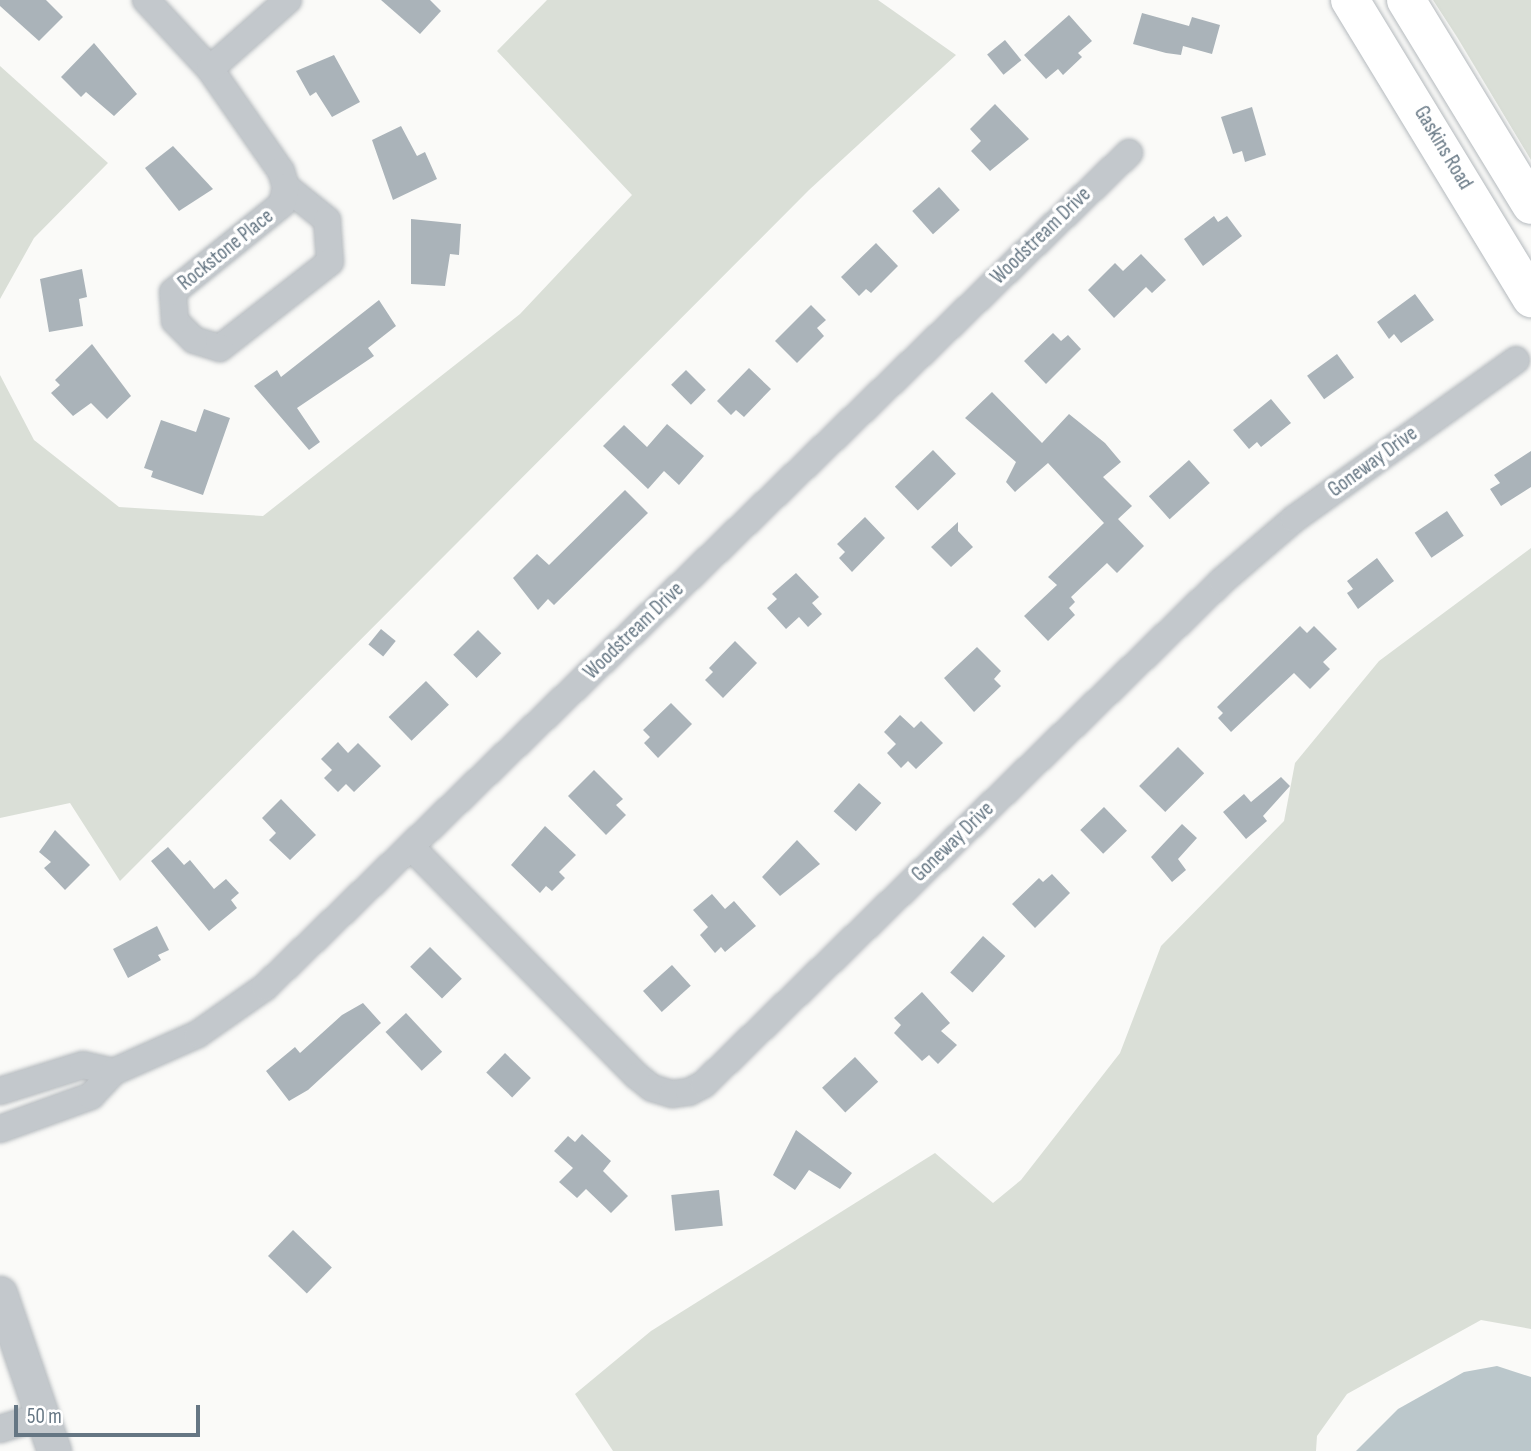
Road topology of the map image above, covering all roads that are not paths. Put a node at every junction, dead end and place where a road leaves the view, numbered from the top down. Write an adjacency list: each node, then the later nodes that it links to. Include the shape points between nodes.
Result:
1 (146, 0): 5 (street, Rockstone Place)
2 (288, 0): 5 (street)
3 (1350, 0): 9 (main road, Gaskins Road)
4 (1406, 0): 8 (main road)
5 (210, 69): 7 (street, Rockstone Place, via 281,171)
6 (1129, 153): 11 (street, Woodstream Drive)
7 (286, 187): 7 (street, Rockstone Place, via 282,204 173,292 174,321 194,340 220,348 330,262 327,220)
8 (1531, 205)
9 (1531, 298)
10 (1516, 360): 11 (street, Goneway Drive, via 1294,519 1222,581 704,1084 689,1092 673,1094 652,1088 636,1076)
11 (412, 848): 12 (street, Woodstream Drive, via 239,1007 198,1034)
12 (113, 1072): 13 (street, via 83,1065); 14 (street, Woodstream Drive, via 91,1096)
13 (0, 1091)
14 (0, 1129)
15 (0, 1293): 16 (street)
16 (42, 1416): 17 (street); 18 (street)
17 (0, 1429)
18 (54, 1451)

